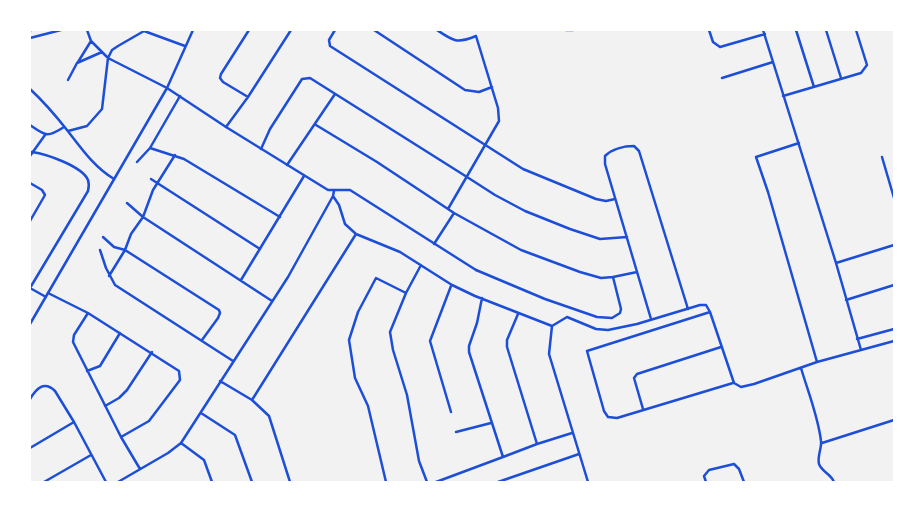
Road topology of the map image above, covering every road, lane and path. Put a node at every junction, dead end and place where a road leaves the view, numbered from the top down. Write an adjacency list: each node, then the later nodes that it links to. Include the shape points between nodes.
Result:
1 (50, 30): 17 (street)
2 (61, 30): 17 (street)
3 (87, 30): 20 (street)
4 (193, 30): 21 (street)
5 (249, 30): 36 (street, via 220,78)
6 (291, 30): 36 (street)
7 (335, 30): 44 (street, via 329,40 330,46)
8 (374, 30): 29 (street, via 465,90 479,92)
9 (437, 30): 29 (street, via 459,42 476,36)
10 (566, 30): 11 (street)
11 (573, 30)
12 (709, 30): 18 (street, via 713,42 720,47)
13 (763, 30): 18 (street)
14 (796, 30): 30 (street)
15 (826, 30): 27 (street)
16 (856, 30): 27 (street, via 867,65 861,73)
17 (55, 32): 19 (street)
18 (764, 34): 24 (street)
19 (30, 38)
20 (91, 41): 22 (street); 25 (street)
21 (185, 46): 23 (street, via 144,31 112,50); 31 (street)
22 (102, 52): 23 (street); 25 (street)
23 (108, 58): 31 (street); 41 (street, via 102,109 87,126)
24 (773, 62): 26 (street); 35 (street)
25 (77, 63): 28 (street)
26 (722, 78)
27 (841, 78): 30 (street)
28 (68, 80)
29 (492, 87): 44 (street, via 499,121)
30 (814, 87): 35 (street)
31 (167, 88): 34 (street); 56 (street)
32 (30, 89): 39 (street)
33 (335, 94): 38 (street); 46 (street, via 310,78 302,79); 54 (street)
34 (180, 96): 40 (street); 45 (street)
35 (783, 96): 43 (street)
36 (248, 97): 40 (street)
37 (30, 125): 42 (street)
38 (316, 125): 52 (street); 64 (street)
39 (64, 127): 41 (street); 42 (street)
40 (226, 127): 46 (street)
41 (68, 131): 56 (street, via 86,155)
42 (45, 135): 47 (street)
43 (799, 143): 77 (street); 108 (street, via 756,157)
44 (486, 146): 54 (street); 62 (street, via 548,181 601,201)
45 (150, 148): 48 (street); 51 (street)
46 (261, 149): 52 (street)
47 (32, 152): 49 (street); 85 (street, via 50,156 78,170 87,178 89,185)
48 (175, 155): 58 (street); 67 (street)
49 (30, 156)
50 (882, 157): 61 (street)
51 (137, 162)
52 (287, 165): 53 (street)
53 (304, 176): 59 (street); 67 (street)
54 (468, 177): 64 (street); 71 (street, via 525,211 570,229 600,239)
55 (151, 178): 58 (street)
56 (114, 179): 87 (street)
57 (30, 183): 68 (street, via 45,195)
58 (157, 183): 66 (street); 74 (street)
59 (334, 191): 60 (street); 72 (street, via 350,190)
60 (333, 196): 69 (street, via 345,224); 91 (street)
61 (894, 198)
62 (615, 199): 71 (street); 92 (street, via 605,156 634,146 639,151)
63 (127, 203): 66 (street)
64 (448, 209): 65 (street)
65 (454, 213): 72 (street); 81 (street, via 538,257 598,277)
66 (143, 217): 76 (street); 82 (street)
67 (280, 217): 74 (street)
68 (30, 221)
69 (356, 234): 78 (street, via 400,252); 114 (street)
70 (104, 237): 76 (street, via 114,247)
71 (627, 238): 79 (street)
72 (434, 244): 81 (street, via 476,270 604,319 616,317 621,309)
73 (894, 245): 77 (street)
74 (260, 249): 82 (street)
75 (100, 250): 80 (street)
76 (125, 250): 80 (street); 102 (street, via 218,310 218,318)
77 (836, 263): 90 (street)
78 (421, 265): 83 (street); 86 (street)
79 (637, 272): 81 (street); 96 (street)
80 (109, 276): 102 (street, via 123,291)
81 (613, 277)
82 (241, 280): 91 (street)
83 (452, 285): 89 (street); 117 (street, via 430,341)
84 (894, 285): 90 (street)
85 (30, 288): 88 (street)
86 (406, 292): 139 (street, via 376,278 358,312 349,340 355,378 368,406); 140 (street, via 390,332 419,461)
87 (48, 293): 88 (street); 94 (street)
88 (46, 297): 97 (street)
89 (482, 298): 95 (street); 121 (street, via 469,352)
90 (846, 300): 101 (street)
91 (272, 302): 107 (street)
92 (688, 309): 93 (street, via 700,305 706,306); 96 (street)
93 (710, 312): 104 (street); 116 (street, via 587,351 606,414 617,418)
94 (88, 313): 100 (street); 110 (street, via 73,339)
95 (518, 314): 98 (street); 127 (street, via 507,347)
96 (651, 320): 98 (street, via 604,330 567,317)
97 (30, 324)
98 (552, 326): 123 (street, via 549,354)
99 (894, 329): 101 (street)
100 (120, 333): 106 (street); 110 (street, via 100,366)
101 (857, 339): 105 (street)
102 (202, 340): 107 (street)
103 (894, 341): 105 (street)
104 (720, 347): 112 (street); 116 (street, via 637,374 634,382)
105 (861, 350): 108 (street)
106 (152, 352): 115 (street, via 127,390); 124 (street, via 179,370 180,380 149,421)
107 (233, 362): 111 (street)
108 (816, 362): 109 (street)
109 (801, 368): 112 (street, via 747,386); 126 (street)
110 (87, 371): 115 (street)
111 (220, 381): 114 (street); 118 (street)
112 (734, 383): 116 (street)
113 (30, 399): 120 (street, via 37,388 51,387)
114 (252, 400): 138 (street, via 269,416)
115 (105, 406): 124 (street)
116 (643, 410)
117 (451, 412)
118 (201, 413): 125 (street); 137 (street, via 235,435)
119 (894, 420): 126 (street)
120 (74, 422): 128 (street); 130 (street)
121 (491, 423): 122 (street); 131 (street)
122 (456, 432)
123 (572, 433): 127 (street); 129 (street)
124 (121, 437): 132 (street)
125 (181, 442): 132 (street); 136 (street, via 204,460)
126 (822, 443): 146 (street, via 820,466)
127 (537, 444): 131 (street)
128 (30, 448)
129 (580, 454): 142 (street); 143 (street)
130 (91, 455): 133 (street); 134 (street)
131 (503, 457): 141 (street)
132 (140, 469): 135 (street)
133 (44, 482)
134 (106, 482)
135 (118, 482)
136 (212, 482)
137 (252, 482)
138 (290, 482)
139 (386, 482)
140 (427, 482)
141 (436, 482)
142 (498, 482)
143 (588, 482)
144 (706, 482): 145 (street, via 704,476 709,470 734,464)
145 (744, 482)
146 (834, 482)

